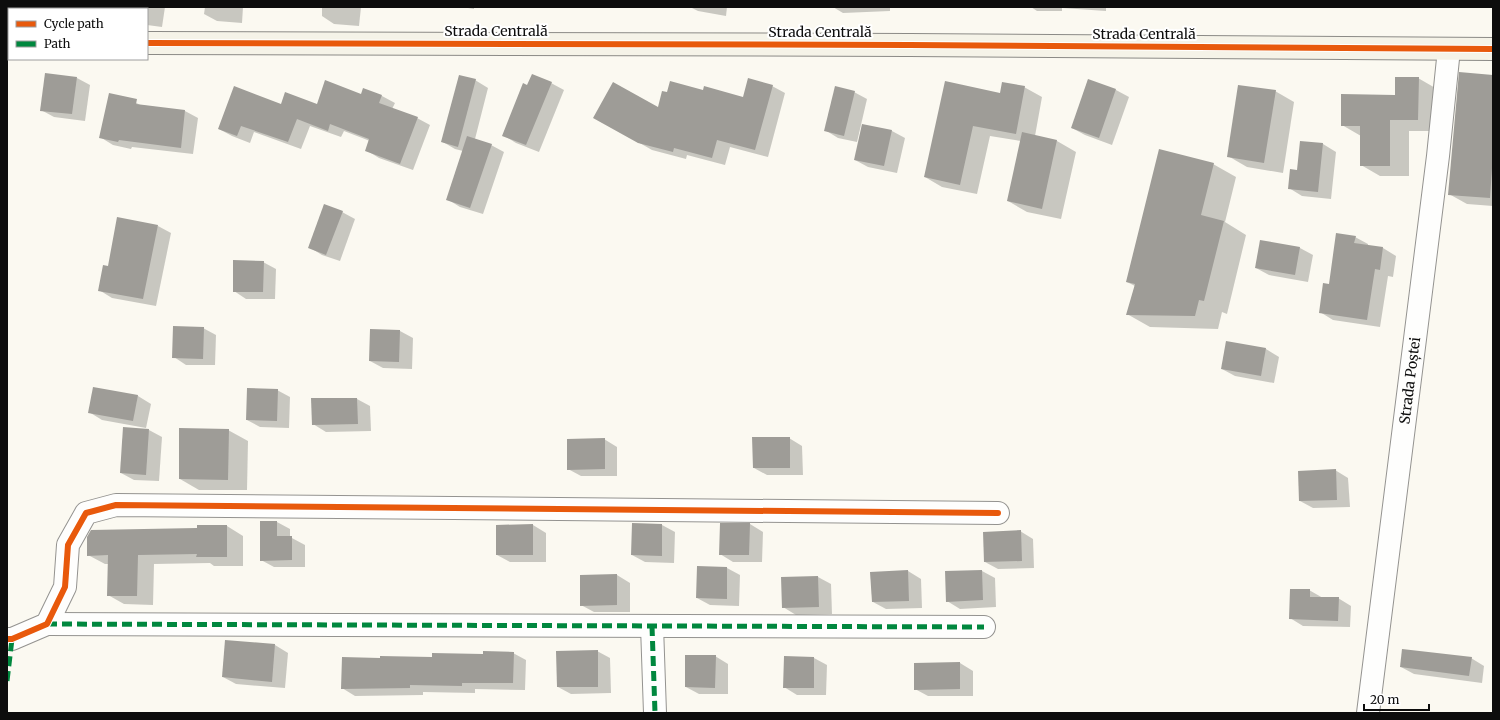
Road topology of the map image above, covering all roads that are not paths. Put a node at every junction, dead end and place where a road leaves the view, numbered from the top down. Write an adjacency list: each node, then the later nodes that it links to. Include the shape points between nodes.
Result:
1 (148, 43): 2 (main road, Strada Centrală, via 909,44)
2 (1449, 49): 3 (main road, Strada Centrală); 10 (street, Strada Poștei, via 1438,156)
3 (1493, 49)
4 (998, 513): 5 (street, via 116,505 86,513 71,538 68,545 65,587)
5 (47, 624): 6 (street); 8 (street)
6 (652, 626): 7 (street); 9 (street)
7 (984, 627)
8 (7, 639)
9 (655, 713)
10 (1368, 713)

